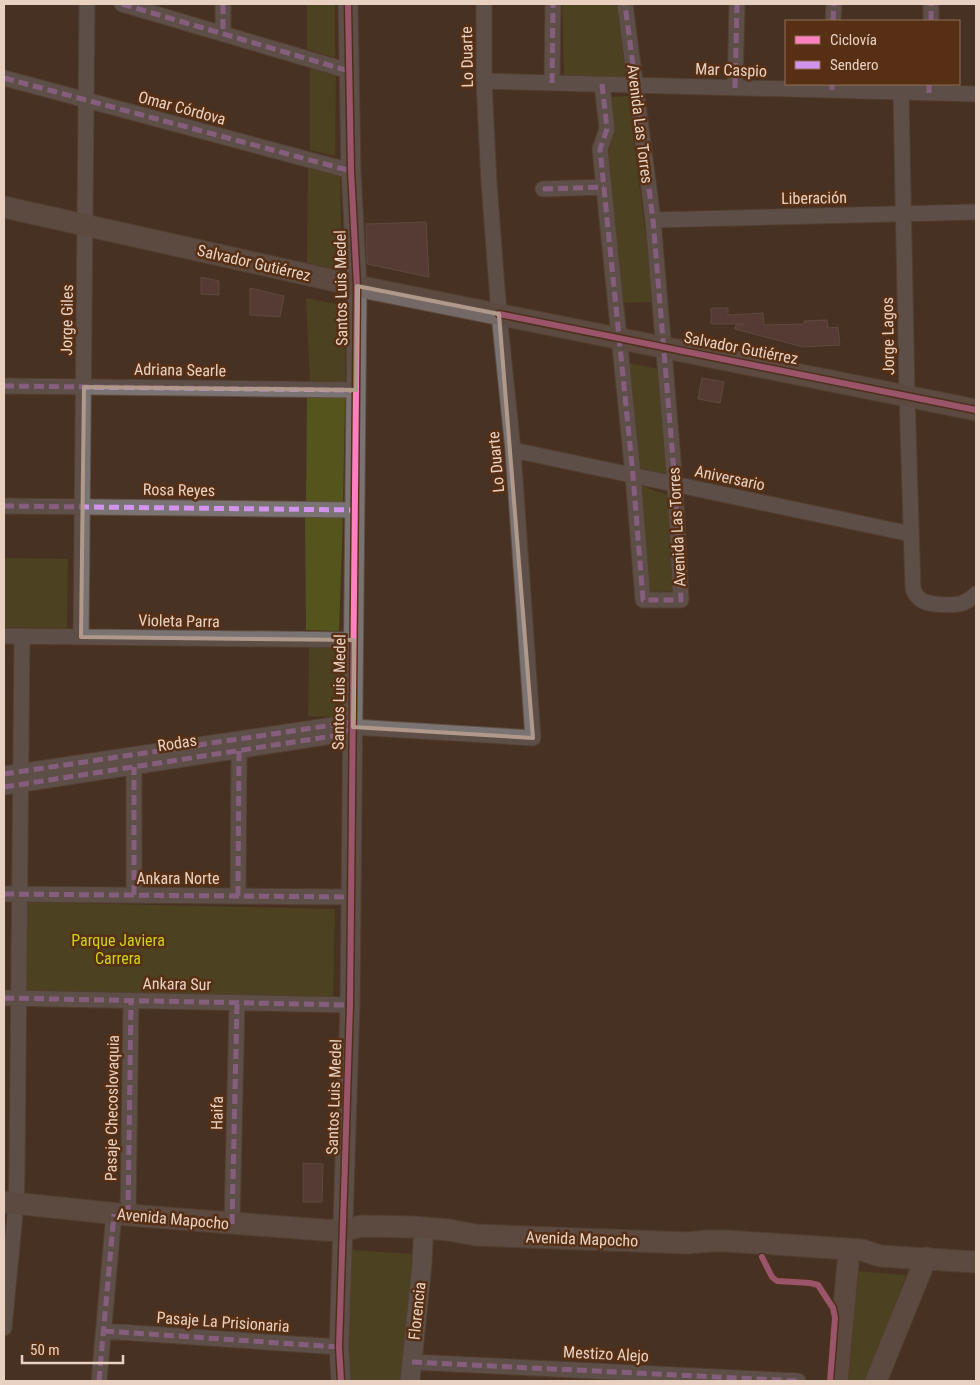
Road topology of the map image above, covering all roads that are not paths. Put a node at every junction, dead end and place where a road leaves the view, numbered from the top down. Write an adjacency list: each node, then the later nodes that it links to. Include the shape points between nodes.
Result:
1 (87, 4): 25 (street, Jorge Giles)
2 (122, 4): 13 (street)
3 (222, 4): 13 (street)
4 (348, 4): 14 (street, Santos Luis Medel)
5 (484, 4): 16 (street, Lo Duarte)
6 (553, 4): 17 (street)
7 (625, 4): 19 (street, Avenida Las Torres)
8 (737, 4): 21 (street)
9 (834, 4): 11 (street)
10 (931, 4): 12 (street)
11 (833, 20)
12 (931, 20)
13 (223, 34): 14 (street)
14 (349, 71): 26 (street, Santos Luis Medel)
15 (4, 78): 25 (street, Omar Córdova)
16 (484, 81): 17 (street, Mar Caspio); 35 (street, Lo Duarte)
17 (552, 83): 18 (street, Mar Caspio)
18 (602, 84): 19 (street, Mar Caspio); 27 (street, Avenida Las Torres, via 607,129 600,149)
19 (636, 85): 21 (street, Mar Caspio); 32 (street, Avenida Las Torres)
20 (832, 87): 21 (street, Mar Caspio); 23 (street, Mar Caspio)
21 (735, 88)
22 (929, 88): 23 (street, Mar Caspio); 24 (street, Mar Caspio)
23 (901, 92): 31 (street, Jorge Lagos)
24 (976, 94)
25 (86, 100): 26 (street, Omar Córdova); 33 (street, Jorge Giles)
26 (351, 171): 34 (street, Santos Luis Medel)
27 (604, 187): 28 (street); 36 (street, Avenida Las Torres)
28 (543, 189)
29 (4, 207): 33 (main road, Salvador Gutiérrez)
30 (976, 212): 31 (street, Liberación)
31 (903, 214): 32 (street, Liberación); 41 (street, Jorge Lagos)
32 (653, 220): 37 (street, Avenida Las Torres)
33 (85, 225): 34 (main road, Salvador Gutiérrez); 39 (street, Jorge Giles)
34 (357, 286): 35 (main road, Salvador Gutiérrez); 40 (street, Santos Luis Medel)
35 (499, 314): 36 (main road, Salvador Gutiérrez); 43 (street, Lo Duarte)
36 (619, 338): 37 (main road, Salvador Gutiérrez); 44 (street, Avenida Las Torres)
37 (664, 347): 41 (main road, Salvador Gutiérrez); 45 (street, Avenida Las Torres)
38 (4, 386): 39 (street, Adriana Searle)
39 (84, 387): 40 (street, Adriana Searle); 47 (street, Jorge Giles)
40 (356, 390): 48 (street, Santos Luis Medel)
41 (907, 395): 42 (main road, Salvador Gutiérrez); 49 (street, Jorge Lagos)
42 (976, 410)
43 (512, 450): 44 (street, Aniversario); 55 (street, Lo Duarte, via 533,738)
44 (633, 475): 45 (street, Aniversario); 45 (street, Avenida Las Torres, via 643,600 681,600)
45 (675, 484): 49 (street, Aniversario)
46 (4, 506): 47 (street, Rosa Reyes)
47 (82, 506): 48 (street, Rosa Reyes); 53 (street, Jorge Giles)
48 (355, 510): 54 (street, Santos Luis Medel)
49 (911, 534): 50 (street, Jorge Lagos, via 912,589 918,598 926,602 956,604)
50 (976, 594)
51 (4, 636): 52 (street, Violeta Parra)
52 (22, 636): 53 (street, Violeta Parra); 59 (street)
53 (81, 637): 54 (street, Violeta Parra)
54 (354, 640): 55 (street, Santos Luis Medel)
55 (353, 724): 56 (street, Rodas, via 339,735); 59 (street, Rodas); 65 (street, Santos Luis Medel)
56 (239, 751): 57 (street, Rodas); 64 (street)
57 (134, 767): 59 (street, Rodas); 63 (street)
58 (4, 774): 59 (street, Rodas)
59 (20, 778): 60 (street, Rodas); 62 (street)
60 (4, 787)
61 (4, 894): 62 (street, Ankara Norte)
62 (19, 894): 63 (street, Ankara Norte); 66 (street)
63 (134, 895): 64 (street, Ankara Norte)
64 (238, 896): 65 (street, Ankara Norte)
65 (351, 897): 69 (street, Santos Luis Medel)
66 (11, 998): 67 (street, Ankara Sur); 70 (street)
67 (130, 1001): 68 (street, Ankara Sur); 71 (street, Pasaje Checoslovaquia)
68 (237, 1003): 69 (street, Ankara Sur); 72 (street, Haifa)
69 (350, 1005): 73 (street, Santos Luis Medel)
70 (10, 1203): 71 (main road, Avenida Mapocho); 80 (street)
71 (121, 1215): 72 (main road, Avenida Mapocho); 81 (street, Pasaje Checoslovaquia)
72 (232, 1224): 73 (main road, Avenida Mapocho)
73 (344, 1231): 74 (main road, Avenida Mapocho, via 361,1226); 82 (street, Santos Luis Medel)
74 (418, 1234): 75 (main road, Avenida Mapocho, via 449,1230 476,1235); 83 (street, Florencia, via 422,1264)
75 (688, 1243): 76 (main road, Avenida Mapocho, via 727,1241 847,1248); 79 (main road, Avenida Mapocho, via 719,1253)
76 (880, 1256): 77 (main road, Avenida Mapocho); 79 (main road, Avenida Mapocho)
77 (926, 1258): 78 (main road, Avenida Mapocho); 89 (main road)
78 (976, 1262)
79 (848, 1263): 88 (main road)
80 (4, 1328)
81 (104, 1331): 82 (street, Pasaje La Prisionaria); 84 (street, Pasaje Checoslovaquia)
82 (339, 1348): 85 (street, Santos Luis Medel)
83 (412, 1362): 86 (street, Florencia); 87 (street, Mestizo Alejo)
84 (99, 1381)
85 (341, 1381)
86 (410, 1381)
87 (798, 1381)
88 (837, 1381)
89 (876, 1381)

